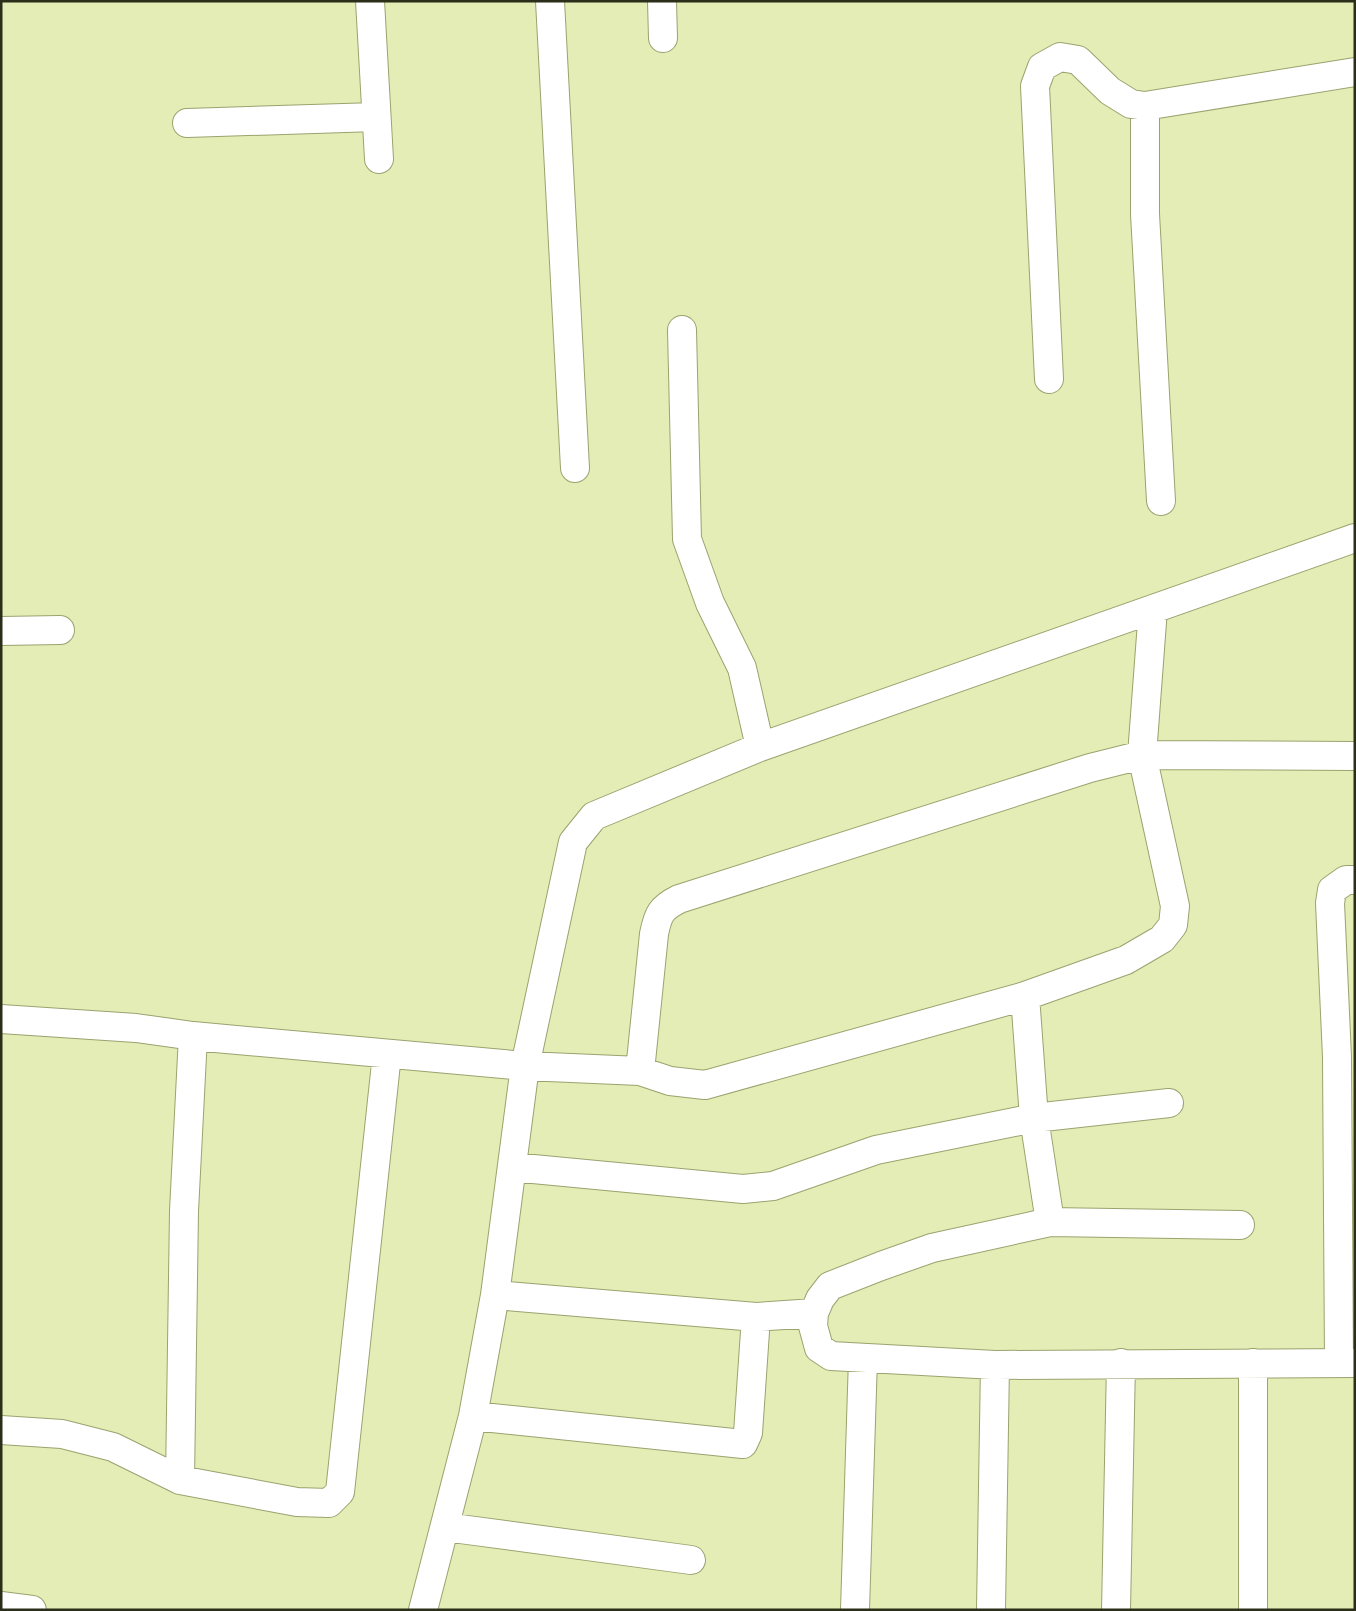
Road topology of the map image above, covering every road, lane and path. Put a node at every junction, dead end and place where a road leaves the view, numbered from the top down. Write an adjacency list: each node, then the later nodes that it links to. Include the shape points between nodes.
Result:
1 (370, 1): 7 (street)
2 (550, 1): 12 (street)
3 (662, 1): 4 (street)
4 (663, 38)
5 (1355, 72): 6 (street)
6 (1146, 106): 11 (street, via 1131,104 1117,95 1078,60 1060,56 1042,66 1035,86); 13 (street, via 1145,214)
7 (376, 117): 8 (street); 9 (street)
8 (187, 123)
9 (378, 159)
10 (682, 330): 18 (street, via 687,539 710,603 742,668)
11 (1049, 379)
12 (575, 468)
13 (1161, 501)
14 (1355, 538): 15 (street)
15 (1153, 609): 18 (street); 19 (street)
16 (60, 630): 17 (street)
17 (1, 631)
18 (760, 747): 26 (street, via 594,816 573,842)
19 (1142, 755): 20 (street); 22 (street, via 1175,906 1173,925 1162,938 1126,960); 27 (street, via 1090,768 664,906 654,934)
20 (1355, 756)
21 (1355, 880): 38 (street, via 1346,880 1332,890 1330,903)
22 (1025, 996): 27 (street, via 705,1085 670,1081); 29 (street)
23 (1, 1019): 24 (street, via 136,1028)
24 (193, 1036): 25 (street); 43 (street, via 184,1212)
25 (387, 1054): 26 (street); 43 (street, via 340,1492 330,1503 297,1502)
26 (525, 1066): 27 (street); 30 (street)
27 (640, 1071)
28 (1169, 1103): 29 (street)
29 (1034, 1118): 30 (street, via 876,1150 774,1186 742,1189); 31 (street)
30 (512, 1167): 33 (street)
31 (1050, 1222): 32 (street); 34 (street, via 932,1248 873,1269 830,1286)
32 (1240, 1225)
33 (495, 1294): 35 (street); 41 (street)
34 (814, 1312): 35 (street); 36 (street, via 813,1326 819,1348 831,1356)
35 (756, 1317): 41 (street, via 748,1433 743,1444)
36 (863, 1358): 40 (street); 49 (street)
37 (1121, 1363): 39 (street); 40 (street); 51 (street)
38 (1347, 1363): 39 (street)
39 (1252, 1364): 52 (street)
40 (995, 1365): 50 (street)
41 (473, 1416): 44 (street)
42 (1, 1430): 43 (street, via 62,1434 113,1447)
43 (180, 1480)
44 (445, 1527): 45 (street); 48 (street)
45 (692, 1560)
46 (1, 1606): 47 (street)
47 (32, 1610)
48 (423, 1610)
49 (855, 1610)
50 (991, 1610)
51 (1116, 1610)
52 (1253, 1610)

